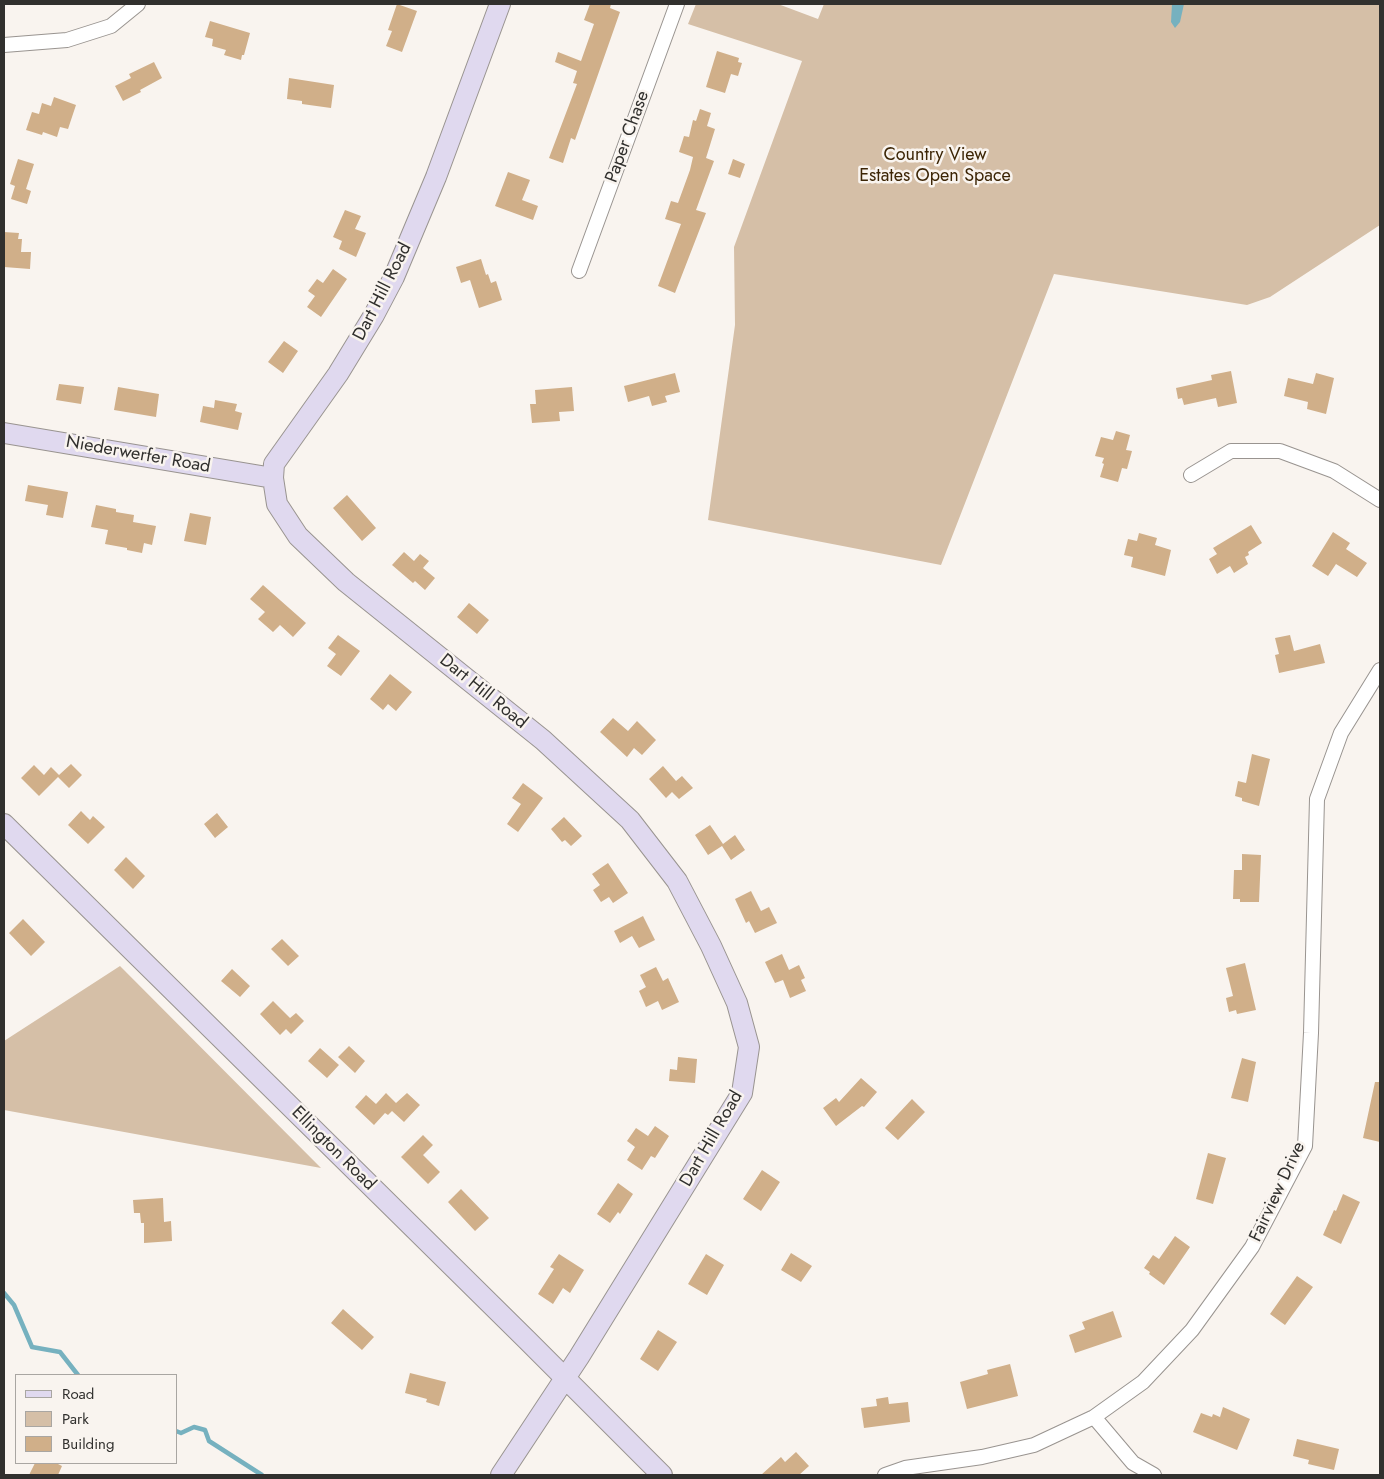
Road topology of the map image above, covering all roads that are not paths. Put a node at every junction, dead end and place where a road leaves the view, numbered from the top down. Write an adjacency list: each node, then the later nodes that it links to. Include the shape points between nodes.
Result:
1 (138, 4): 4 (street, via 111,26 67,40)
2 (500, 4): 8 (street, Dart Hill Road, via 436,177 394,277 338,374 274,464)
3 (677, 4): 5 (street, Paper Chase)
4 (4, 45)
5 (579, 271)
6 (4, 433): 8 (street, Niederwerfer Road)
7 (1191, 474): 9 (street, via 1231,451 1280,451 1334,471)
8 (273, 478): 12 (street, Dart Hill Road, via 277,504 298,536 346,582 543,740 630,820 677,881 737,1003 749,1048 742,1093)
9 (1380, 500)
10 (1380, 670): 13 (street, Fairview Drive, via 1341,733 1316,800 1305,1146 1252,1247 1192,1330 1143,1382)
11 (4, 824): 12 (street, Ellington Road)
12 (564, 1378): 14 (street, Dart Hill Road); 15 (street, Ellington Road)
13 (1094, 1417): 16 (street, Fairview Drive, via 1034,1445 982,1457 905,1468); 17 (street, via 1133,1463)
14 (501, 1475)
15 (662, 1475)
16 (885, 1475)
17 (1154, 1475)

